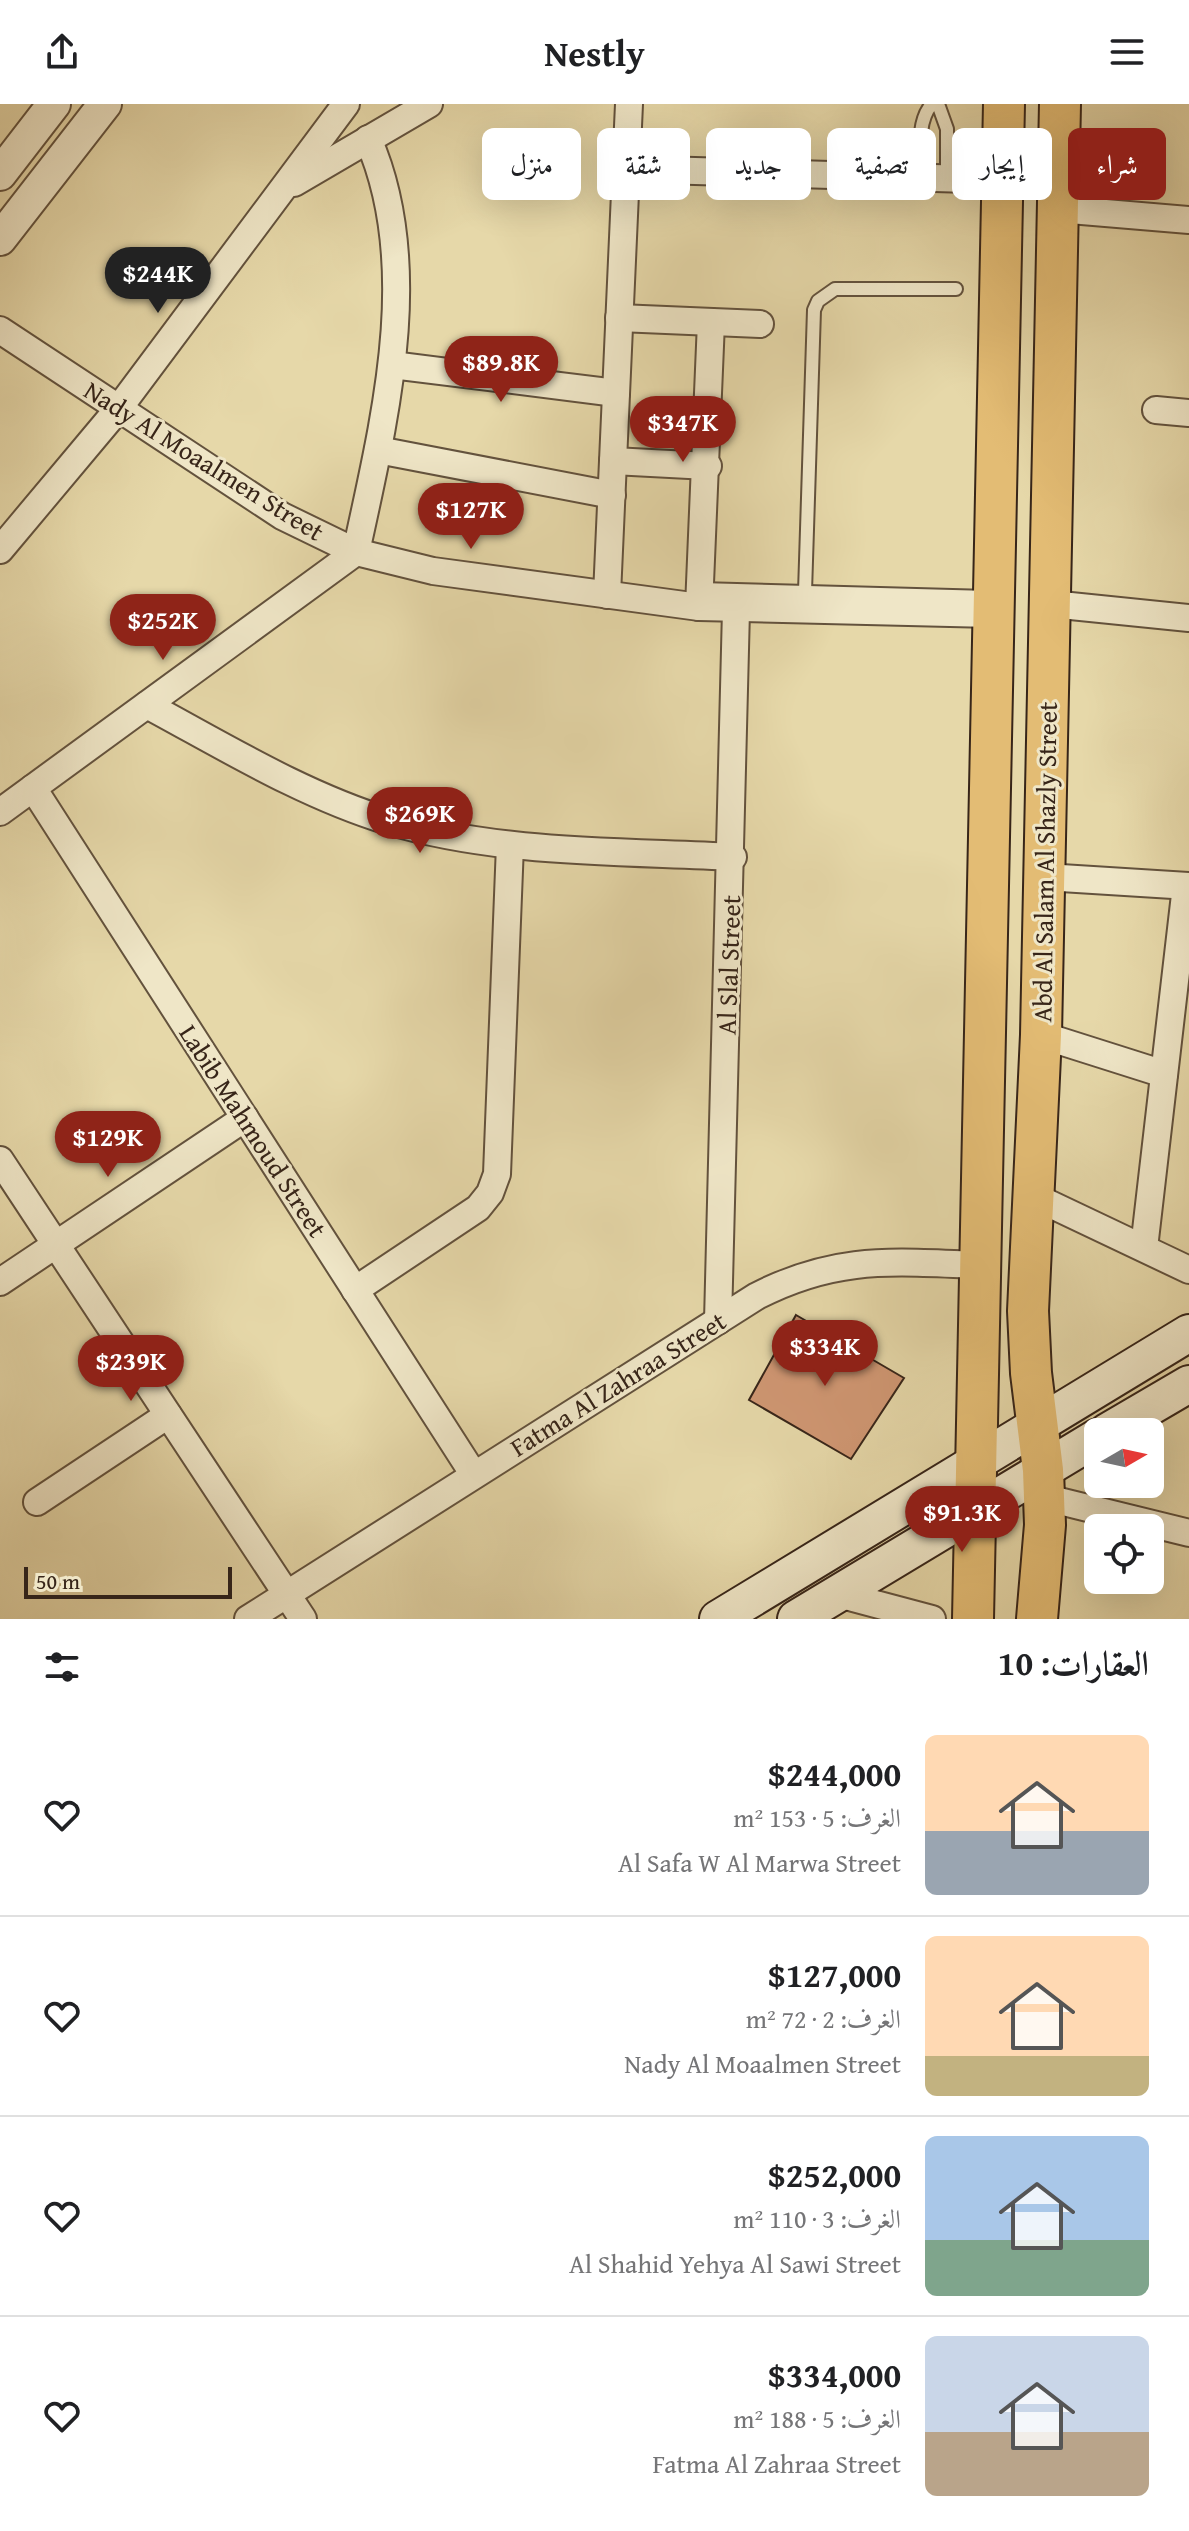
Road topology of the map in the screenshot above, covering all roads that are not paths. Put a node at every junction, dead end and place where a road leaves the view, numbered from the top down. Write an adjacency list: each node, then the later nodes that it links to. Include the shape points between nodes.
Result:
1 (54, 104): 15 (street)
2 (105, 104): 22 (street)
3 (346, 104): 17 (street)
4 (429, 104): 12 (street)
5 (629, 104): 9 (street)
6 (935, 104): 10 (lane, via 926,111); 13 (lane, via 947,129)
7 (1004, 104): 11 (main road)
8 (1060, 104): 20 (main road, Abd Al Salam Al Shazly Street)
9 (628, 128)
10 (922, 128)
11 (1004, 128)
12 (368, 139): 17 (street); 28 (street, via 393,218)
13 (936, 170)
14 (690, 171): 16 (street)
15 (0, 174)
16 (827, 174)
17 (283, 189): 30 (street)
18 (625, 200): 24 (street)
19 (1002, 200): 43 (main road)
20 (1058, 209): 21 (street); 42 (main road, Abd Al Salam Al Shazly Street)
21 (1189, 220)
22 (0, 239)
23 (956, 289): 39 (lane, via 835,289 818,301)
24 (619, 318): 25 (street); 29 (street)
25 (711, 322): 26 (street); 35 (street)
26 (760, 324)
27 (0, 330): 30 (street, Nady Al Moaalmen Street)
28 (392, 365): 29 (street); 33 (street)
29 (616, 393): 34 (street)
30 (119, 408): 37 (street); 38 (street, Nady Al Moaalmen Street, via 282,516)
31 (1156, 410): 32 (street)
32 (1189, 413)
33 (378, 450): 36 (street); 38 (street)
34 (613, 461): 35 (street); 36 (street)
35 (708, 466): 41 (street)
36 (612, 495): 40 (street)
37 (0, 550)
38 (356, 552): 40 (street, Nady Al Moaalmen Street, via 433,571); 46 (street)
39 (805, 592): 41 (lane); 43 (lane)
40 (607, 595): 41 (street, Nady Al Moaalmen Street)
41 (699, 598): 44 (street, Nady Al Moaalmen Street)
42 (1051, 604): 45 (street); 51 (main road, Abd Al Salam Al Shazly Street)
43 (992, 605): 44 (street, Nady Al Moaalmen Street); 53 (main road)
44 (736, 610): 50 (street, Al Slal Street)
45 (1189, 618)
46 (147, 705): 47 (street); 49 (street, via 328,799 387,821)
47 (33, 788): 48 (street); 57 (street, Labib Mahmoud Street)
48 (0, 812)
49 (510, 845): 50 (street); 65 (street, via 497,1174 478,1208)
50 (733, 857): 66 (street, Al Slal Street)
51 (1045, 877): 52 (street); 54 (main road, Abd Al Salam Al Shazly Street)
52 (1188, 886): 56 (street)
53 (985, 961): 54 (main road); 62 (main road)
54 (1043, 963): 55 (main road, Abd Al Salam Al Shazly Street)
55 (1041, 1035): 56 (street); 59 (main road, Abd Al Salam Al Shazly Street)
56 (1164, 1074): 61 (street)
57 (245, 1118): 60 (street); 65 (street, Labib Mahmoud Street)
58 (0, 1160): 60 (street)
59 (1031, 1195): 61 (street); 71 (main road, Abd Al Salam Al Shazly Street, via 1028,1342)
60 (56, 1245): 64 (street); 69 (street)
61 (1144, 1248): 63 (street)
62 (978, 1265): 66 (street, Fatma Al Zahraa Street, via 876,1262 820,1269 788,1280); 73 (main road)
63 (1189, 1270)
64 (0, 1282)
65 (355, 1290): 74 (street, Labib Mahmoud Street)
66 (718, 1321): 74 (street, Fatma Al Zahraa Street)
67 (1189, 1333): 71 (main road)
68 (1189, 1384): 70 (main road)
69 (168, 1415): 76 (street); 79 (street)
70 (1131, 1418)
71 (1039, 1426): 73 (main road); 75 (main road, Abd Al Salam Al Shazly Street)
72 (1084, 1449): 75 (main road)
73 (974, 1467): 77 (main road); 83 (main road)
74 (474, 1475): 79 (street, Fatma Al Zahraa Street)
75 (1043, 1484): 77 (main road); 78 (street); 87 (main road, Abd Al Salam Al Shazly Street)
76 (37, 1502)
77 (973, 1512): 80 (main road); 86 (main road)
78 (1189, 1533)
79 (286, 1593): 81 (street, Fatma Al Zahraa Street); 82 (street)
80 (838, 1594): 84 (main road); 85 (street)
81 (248, 1619)
82 (303, 1619)
83 (718, 1619)
84 (796, 1619)
85 (932, 1619)
86 (973, 1619)
87 (1037, 1619)

